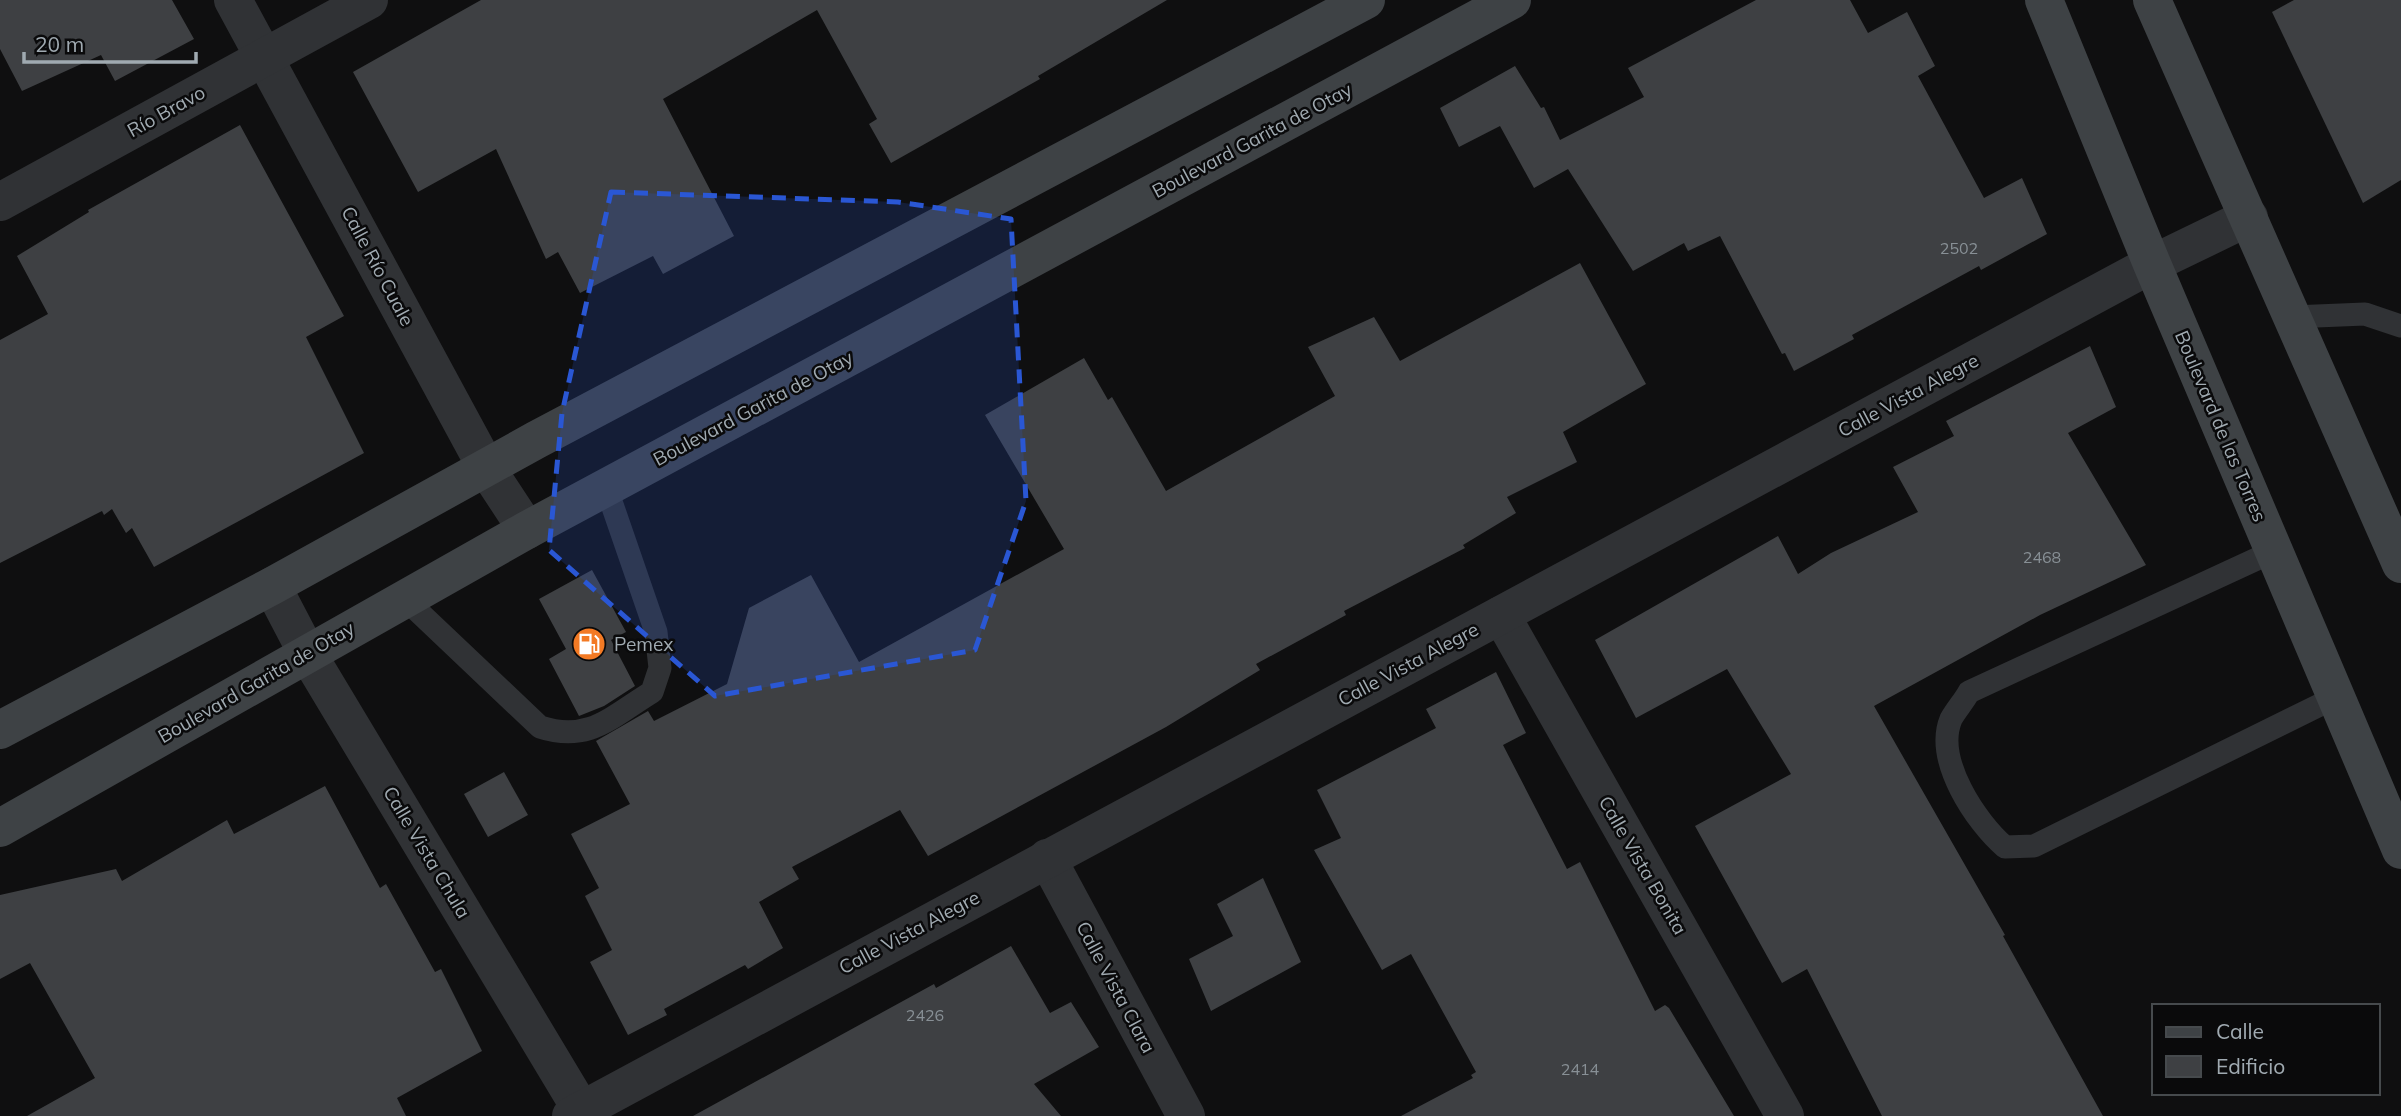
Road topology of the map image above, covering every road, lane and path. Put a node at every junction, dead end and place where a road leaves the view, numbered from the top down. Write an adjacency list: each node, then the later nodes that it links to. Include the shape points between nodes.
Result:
1 (233, 0): 7 (street, Calle Río Cuale)
2 (369, 0): 7 (street, Río Bravo)
3 (1366, 0): 13 (main road)
4 (1511, 0): 14 (main road, Boulevard Garita de Otay)
5 (2044, 0): 10 (main road, Boulevard de las Torres)
6 (2152, 0): 9 (main road)
7 (265, 57): 8 (street, Río Bravo); 13 (street, Calle Río Cuale)
8 (0, 202)
9 (2249, 217): 10 (street, Calle Vista Alegre); 11 (main road)
10 (2152, 264): 16 (main road, Boulevard de las Torres); 20 (street, Calle Vista Alegre)
11 (2292, 317): 12 (lane, via 2365,314); 17 (main road)
12 (2401, 326)
13 (487, 469): 15 (street, Calle Río Cuale); 18 (main road)
14 (606, 487): 15 (main road, Boulevard Garita de Otay); 19 (lane, via 656,632 660,668 652,692 587,731 564,735 540,727)
15 (527, 530): 19 (main road, Boulevard Garita de Otay)
16 (2274, 551): 22 (main road, Boulevard de las Torres); 22 (lane, via 1969,692 1950,721 1948,764 1984,829 2006,847 2034,846)
17 (2401, 564)
18 (272, 586): 21 (street, Calle Vista Chula); 23 (main road)
19 (405, 598): 21 (main road, Boulevard Garita de Otay)
20 (1501, 615): 26 (street, Calle Vista Alegre); 29 (street, Calle Vista Bonita)
21 (307, 653): 24 (main road, Boulevard Garita de Otay); 27 (street, Calle Vista Chula)
22 (2336, 697): 25 (main road, Boulevard de las Torres)
23 (0, 730)
24 (0, 828)
25 (2401, 850)
26 (1047, 858): 27 (street, Calle Vista Alegre); 28 (street, Calle Vista Clara)
27 (579, 1114)
28 (1186, 1116)
29 (1785, 1116)

